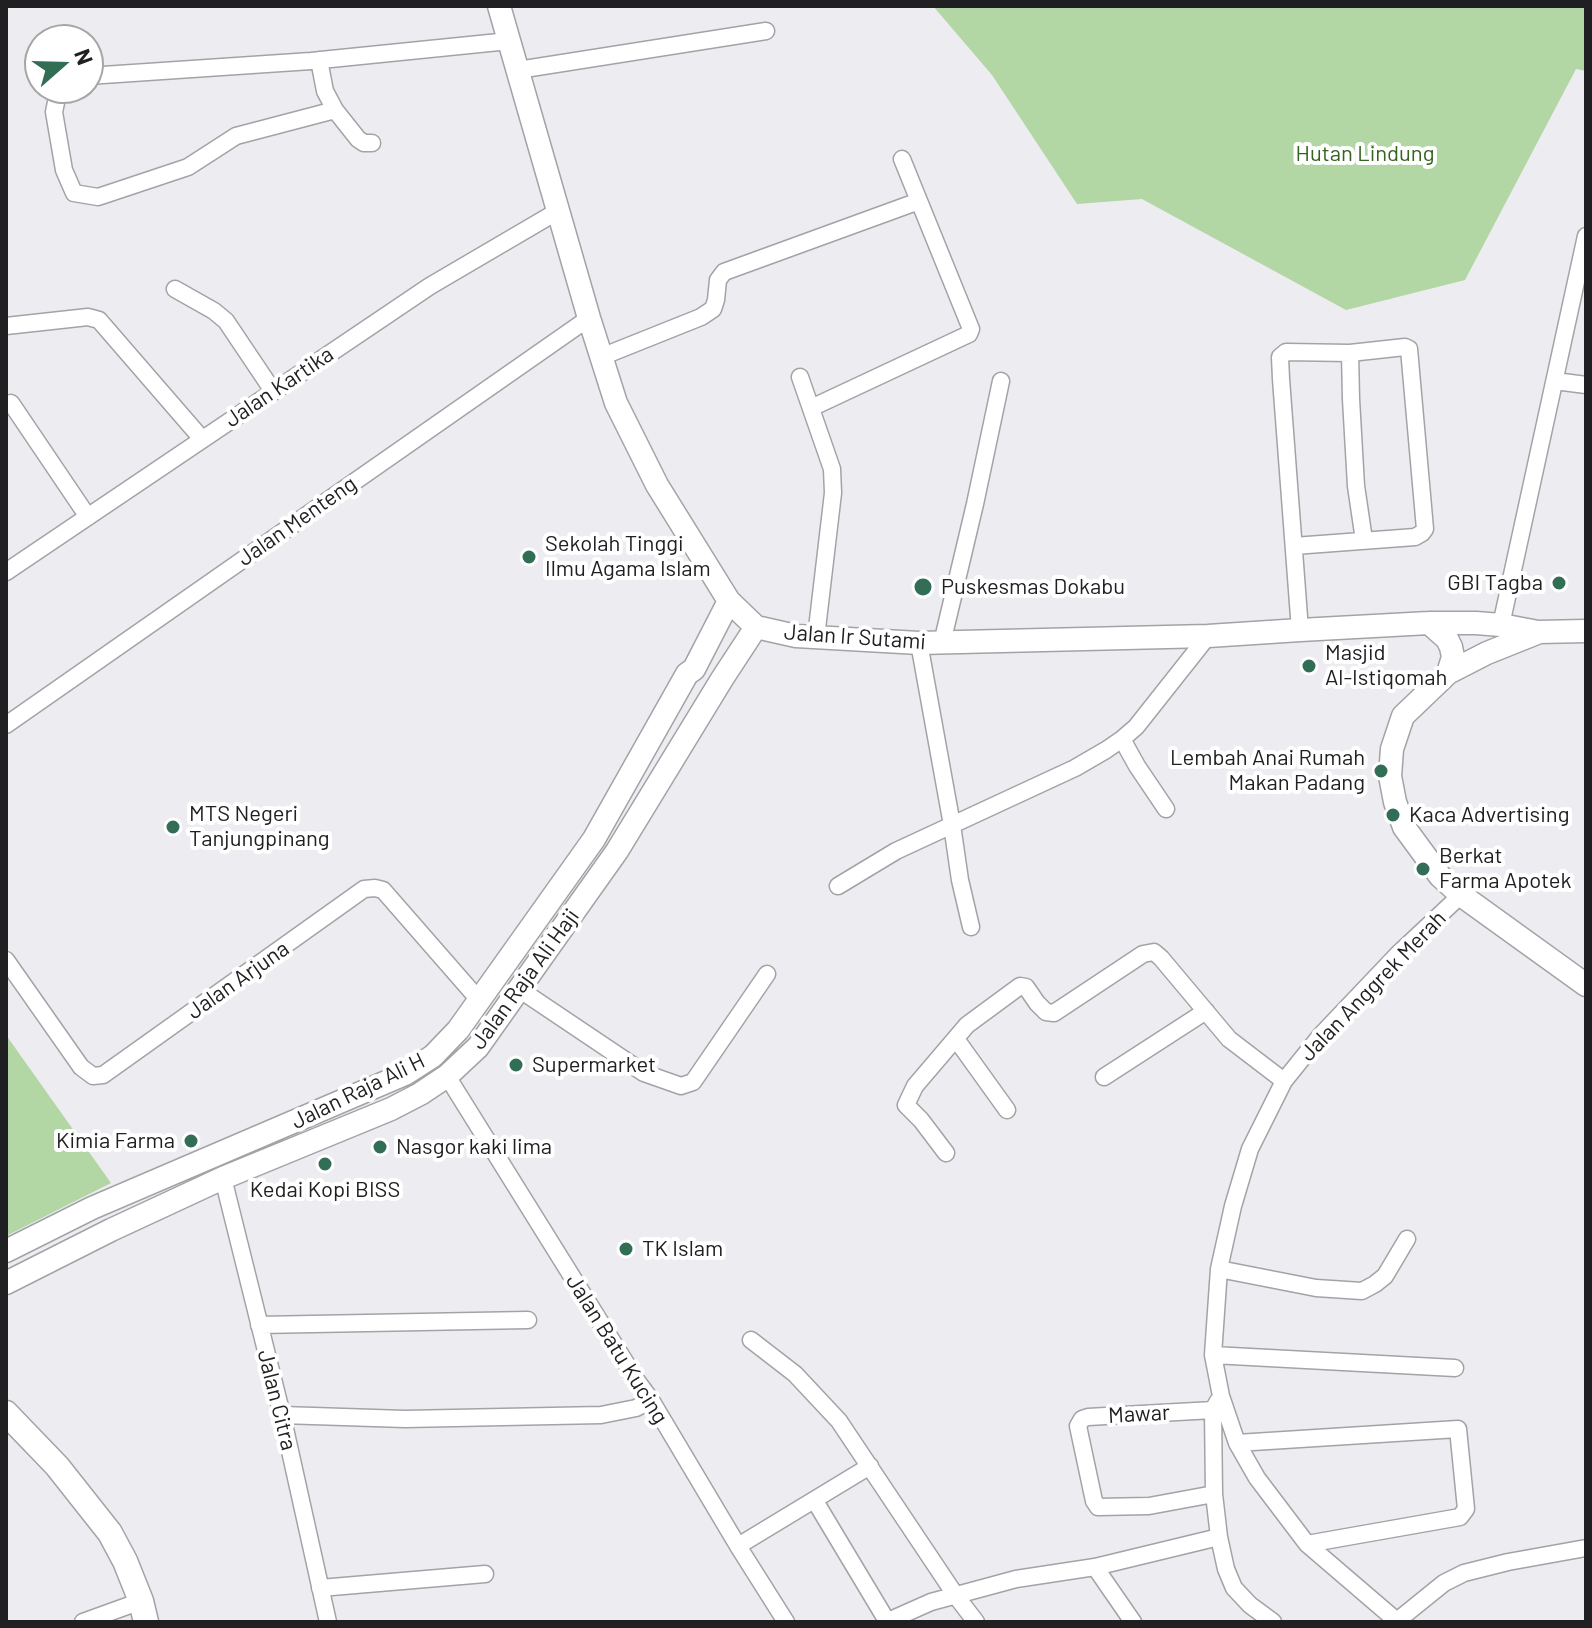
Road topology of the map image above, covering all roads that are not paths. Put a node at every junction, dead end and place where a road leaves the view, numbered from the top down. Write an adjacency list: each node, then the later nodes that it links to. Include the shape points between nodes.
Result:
1 (499, 6): 3 (main road, Jalan Ir Sutami)
2 (766, 31): 5 (street)
3 (509, 41): 4 (street); 5 (main road, Jalan Ir Sutami)
4 (319, 60): 6 (street); 8 (street)
5 (518, 70): 12 (main road, Jalan Ir Sutami)
6 (104, 75)
7 (56, 104): 8 (street, via 64,170 74,193 98,197 188,167 236,136)
8 (335, 110): 9 (street, via 358,139)
9 (372, 143)
10 (902, 159): 11 (street)
11 (919, 201): 18 (street, via 724,272 713,309); 25 (street, via 969,334)
12 (558, 211): 15 (main road, Jalan Ir Sutami); 23 (street, Jalan Kartika, via 430,286)
13 (1586, 236): 21 (street)
14 (175, 289): 23 (street, via 226,321)
15 (589, 318): 18 (main road, Jalan Ir Sutami); 43 (street, Jalan Menteng)
16 (6, 326): 26 (street, via 99,320)
17 (1350, 353): 28 (street); 28 (street, via 1409,349 1425,529 1415,537); 29 (street, via 1286,352 1280,357)
18 (601, 357): 31 (main road, Jalan Ir Sutami, via 616,403 657,485)
19 (800, 377): 25 (street)
20 (1001, 381): 41 (street)
21 (1555, 381): 22 (street); 33 (street)
22 (1586, 385)
23 (273, 391): 26 (street, Jalan Kartika)
24 (11, 403): 27 (street)
25 (811, 408): 39 (street, via 832,469 833,493)
26 (202, 439): 27 (street, Jalan Kartika)
27 (88, 517): 30 (street, Jalan Kartika)
28 (1364, 540): 29 (street)
29 (1294, 546): 35 (street)
30 (6, 572)
31 (729, 601): 34 (main road, Jalan Ir Sutami); 54 (main road, Jalan Raja Ali H, via 594,839)
32 (1429, 623): 33 (main road, Jalan Ir Sutami); 35 (main road, Jalan Ir Sutami); 42 (main road, via 1451,647)
33 (1501, 625): 37 (main road, Jalan Ir Sutami)
34 (756, 627): 39 (main road, Jalan Ir Sutami); 53 (main road, Jalan Raja Ali Haji, via 617,851)
35 (1300, 630): 38 (main road, Jalan Ir Sutami)
36 (1586, 631): 37 (main road)
37 (1538, 632): 42 (main road)
38 (1208, 636): 41 (main road, Jalan Ir Sutami); 44 (street)
39 (816, 637): 40 (main road, Jalan Ir Sutami)
40 (919, 643): 41 (main road, Jalan Ir Sutami); 46 (street)
41 (942, 643)
42 (1448, 673): 48 (main road, via 1403,716 1390,776 1404,827)
43 (6, 725)
44 (1122, 739): 45 (street); 46 (street, via 1075,768)
45 (1166, 809)
46 (952, 825): 47 (street); 49 (street)
47 (838, 886)
48 (1461, 895): 52 (main road); 60 (street, Jalan Anggrek Merah, via 1398,954)
49 (971, 927)
50 (6, 960): 54 (street, Jalan Arjuna, via 81,1067 93,1076 103,1075 364,889 383,890)
51 (767, 974): 53 (street, via 693,1082 681,1086 644,1073)
52 (1586, 985)
53 (519, 989): 58 (main road, Jalan Raja Ali Haji, via 478,1047)
54 (479, 1000): 57 (main road, Jalan Raja Ali H, via 433,1056)
55 (1206, 1011): 56 (street, via 1154,952 1143,954 1054,1013 1046,1012 1020,986); 59 (street); 60 (street, via 1229,1039)
56 (956, 1039): 62 (street); 63 (street, via 915,1086 906,1105)
57 (405, 1074): 61 (main road); 66 (main road, Jalan Raja Ali H, via 92,1208)
58 (447, 1076): 61 (main road, Jalan Raja Ali Haji); 74 (street, Jalan Batu Kucing)
59 (1104, 1077)
60 (1284, 1081): 67 (street, Jalan Anggrek Merah, via 1250,1149)
61 (420, 1094): 64 (main road, Jalan Raja Ali Haji)
62 (1007, 1110)
63 (946, 1153)
64 (223, 1178): 68 (main road, Jalan Raja Ali Haji); 70 (street, Jalan Citra)
65 (1407, 1239): 67 (street, via 1385,1276 1362,1291 1316,1288)
66 (6, 1251)
67 (1219, 1269): 72 (street, Jalan Anggrek Merah)
68 (6, 1283)
69 (528, 1320): 70 (street)
70 (259, 1325): 76 (street, Jalan Citra)
71 (751, 1340): 79 (street, via 795,1374 839,1421)
72 (1213, 1355): 73 (street); 75 (street, Jalan Anggrek Merah)
73 (1455, 1368)
74 (651, 1400): 76 (street, via 601,1415); 84 (street, Jalan Batu Kucing)
75 (1217, 1403): 78 (street, Jalan Anggrek Merah); 80 (street); 80 (street, Mawar, via 1088,1417 1078,1426 1098,1507 1149,1506)
76 (282, 1415): 88 (street, Jalan Citra)
77 (8, 1419): 90 (highway, via 57,1466 110,1533)
78 (1237, 1443): 83 (street, Jalan Anggrek Merah); 83 (street, via 1458,1429 1466,1509 1460,1517)
79 (870, 1466): 81 (street); 89 (street)
80 (1214, 1494): 82 (street)
81 (815, 1501): 84 (street); 94 (street)
82 (1219, 1537): 86 (street); 97 (street, via 1234,1588)
83 (1307, 1544): 98 (street, Jalan Anggrek Merah)
84 (738, 1546): 93 (street, Jalan Batu Kucing)
85 (1586, 1548): 98 (street, via 1464,1573)
86 (1095, 1567): 89 (street, via 1016,1579); 96 (street)
87 (485, 1574): 88 (street)
88 (320, 1588): 92 (street, Jalan Citra)
89 (956, 1596): 94 (street); 95 (street)
90 (144, 1612): 91 (street)
91 (83, 1622)
92 (328, 1622)
93 (786, 1622)
94 (886, 1622)
95 (976, 1622)
96 (1133, 1622)
97 (1273, 1622)
98 (1397, 1622)

